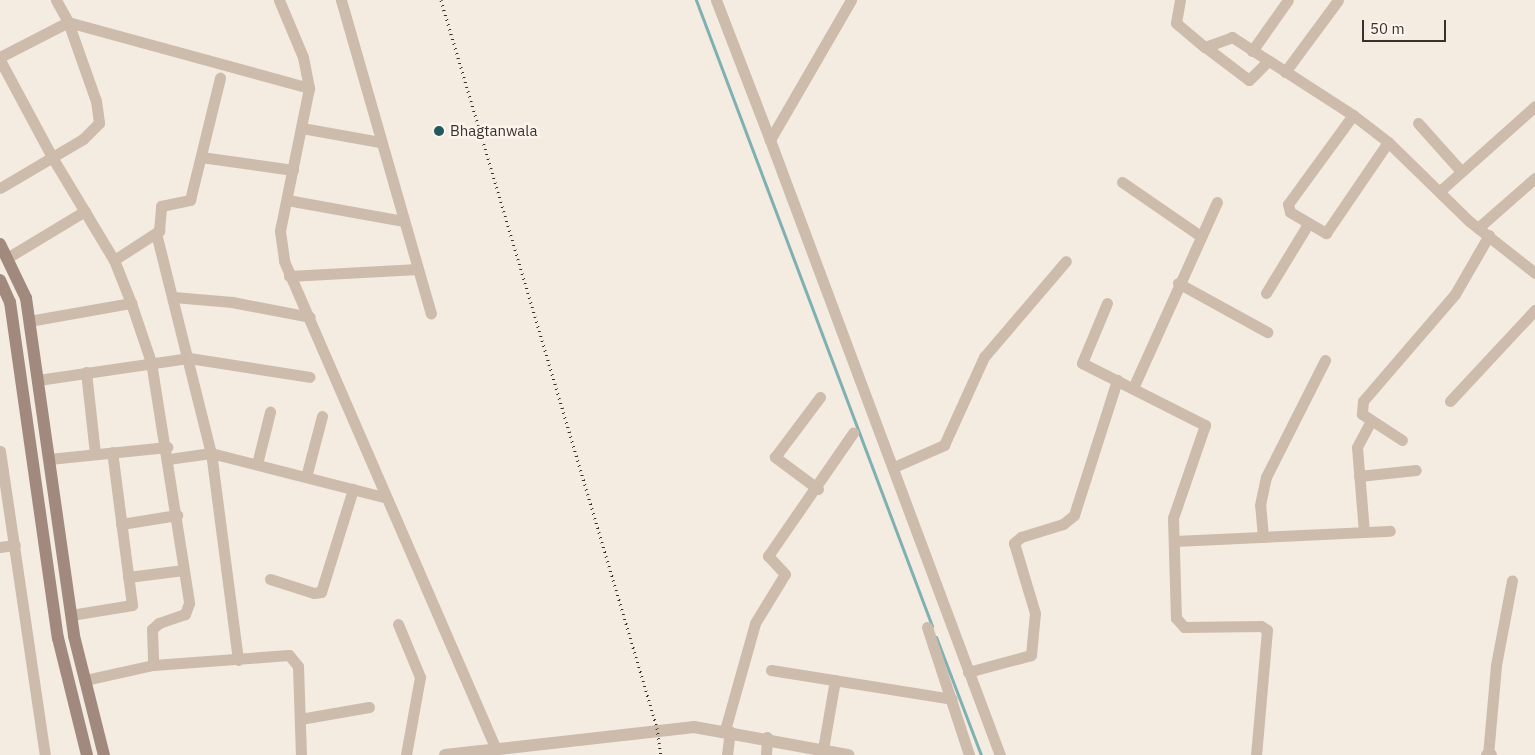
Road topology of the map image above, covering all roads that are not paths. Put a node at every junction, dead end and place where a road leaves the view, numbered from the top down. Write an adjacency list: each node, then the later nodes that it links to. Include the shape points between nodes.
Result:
1 (56, 0): 9 (street)
2 (279, 0): 16 (street, via 302,56)
3 (341, 0): 22 (street)
4 (716, 0): 21 (street)
5 (850, 0): 21 (street)
6 (1180, 0): 10 (street, via 1176,23)
7 (1288, 0): 11 (street)
8 (1338, 0): 14 (street)
9 (68, 22): 12 (street); 16 (street); 24 (street, via 96,101 99,122 83,140)
10 (1208, 49): 11 (street, via 1229,36); 13 (street, via 1249,80)
11 (1252, 50): 13 (street)
12 (0, 58): 24 (street)
13 (1268, 61): 14 (street)
14 (1285, 72): 18 (street)
15 (220, 78): 25 (street)
16 (309, 88): 20 (street)
17 (1535, 106): 27 (street)
18 (1353, 115): 23 (street); 36 (street, via 1288,204 1290,212)
19 (1418, 123): 27 (street)
20 (302, 128): 22 (street); 26 (street)
21 (770, 140): 82 (street)
22 (380, 142): 35 (street)
23 (1388, 142): 31 (street); 36 (street, via 1329,230 1323,233)
24 (52, 157): 30 (street); 34 (street)
25 (201, 158): 26 (street); 38 (street, via 190,200 161,206)
26 (293, 170): 32 (street)
27 (1460, 170): 31 (street)
28 (1535, 178): 37 (street)
29 (1122, 182): 39 (street)
30 (0, 188)
31 (1440, 191): 37 (street)
32 (286, 200): 35 (street); 47 (street, via 280,247)
33 (1217, 202): 39 (street)
34 (85, 211): 42 (street); 43 (street)
35 (404, 221): 45 (street)
36 (1308, 224): 50 (street)
37 (1478, 228): 40 (street)
38 (156, 233): 43 (street); 51 (street)
39 (1199, 235): 49 (street)
40 (1489, 235): 46 (street); 71 (street, via 1456,294 1363,401 1362,414)
41 (0, 244): 42 (main road)
42 (7, 258): 57 (main road, via 26,298)
43 (114, 260): 52 (street)
44 (1066, 261): 82 (street, via 984,357 944,444)
45 (418, 269): 47 (street); 55 (street)
46 (1535, 273)
47 (289, 276): 56 (street)
48 (0, 280): 119 (main road, via 10,302 58,638)
49 (1178, 283): 58 (street); 66 (street)
50 (1266, 293)
51 (174, 297): 56 (street, via 232,302); 59 (street)
52 (131, 303): 57 (street); 61 (street)
53 (1107, 303): 65 (street, via 1081,360)
54 (1535, 310): 68 (street)
55 (431, 314)
56 (310, 318): 88 (street)
57 (29, 320): 64 (main road)
58 (1267, 332)
59 (189, 358): 61 (street); 63 (street); 77 (street)
60 (1325, 360): 94 (street, via 1266,477 1260,506)
61 (151, 362): 62 (street); 74 (street)
62 (86, 372): 64 (street); 78 (street)
63 (310, 377)
64 (38, 380): 79 (main road)
65 (1117, 380): 66 (street); 108 (street, via 1074,516 1064,524 1021,536 1014,543 1035,613 1031,655)
66 (1133, 388): 95 (street, via 1205,425 1174,512)
67 (820, 397): 87 (street, via 775,457)
68 (1450, 401)
69 (270, 412): 81 (street)
70 (322, 416): 85 (street)
71 (1371, 421): 73 (street); 84 (street, via 1358,440)
72 (854, 433): 87 (street)
73 (1402, 440)
74 (167, 447): 76 (street); 80 (street)
75 (0, 451): 89 (street)
76 (112, 452): 78 (street); 91 (street)
77 (211, 453): 80 (street); 81 (street); 105 (street)
78 (95, 454): 79 (street)
79 (49, 459): 102 (main road)
80 (169, 459): 90 (street)
81 (257, 464): 85 (street)
82 (894, 467): 108 (street)
83 (1416, 470): 84 (street)
84 (1359, 476): 93 (street)
85 (306, 477): 86 (street)
86 (353, 489): 88 (street); 100 (street, via 321,592 314,593)
87 (818, 489): 114 (street, via 768,556 784,574 755,623)
88 (384, 497): 116 (street)
89 (4, 500): 96 (street)
90 (177, 515): 91 (street); 98 (street)
91 (121, 524): 99 (street)
92 (1390, 531): 93 (street)
93 (1364, 532): 94 (street)
94 (1263, 537): 95 (street)
95 (1175, 541): 129 (street, via 1176,618 1180,626 1261,626 1267,630)
96 (15, 545): 97 (street); 118 (street)
97 (0, 548)
98 (184, 570): 99 (street); 106 (street, via 188,610 155,625)
99 (128, 577): 102 (street, via 130,607)
100 (270, 579)
101 (1512, 580): 130 (street, via 1496,665)
102 (71, 615): 109 (main road)
103 (398, 624): 122 (street, via 420,677)
104 (927, 626): 111 (street)
105 (238, 660): 106 (street); 113 (street, via 282,654 295,660)
106 (153, 666): 109 (street)
107 (771, 670): 110 (street)
108 (968, 672): 128 (street)
109 (85, 680): 120 (main road)
110 (835, 680): 111 (street); 117 (street)
111 (952, 700): 127 (street)
112 (369, 707): 113 (street)
113 (300, 718): 121 (street)
114 (728, 730): 115 (street); 116 (street, via 657,728); 124 (street)
115 (767, 737): 117 (street); 125 (street)
116 (495, 747): 123 (street)
117 (822, 752): 126 (street)
118 (45, 755)
119 (87, 755)
120 (104, 755)
121 (301, 755)
122 (406, 755)
123 (445, 755)
124 (727, 755)
125 (766, 755)
126 (848, 755)
127 (969, 755)
128 (1000, 755)
129 (1256, 755)
130 (1488, 755)

